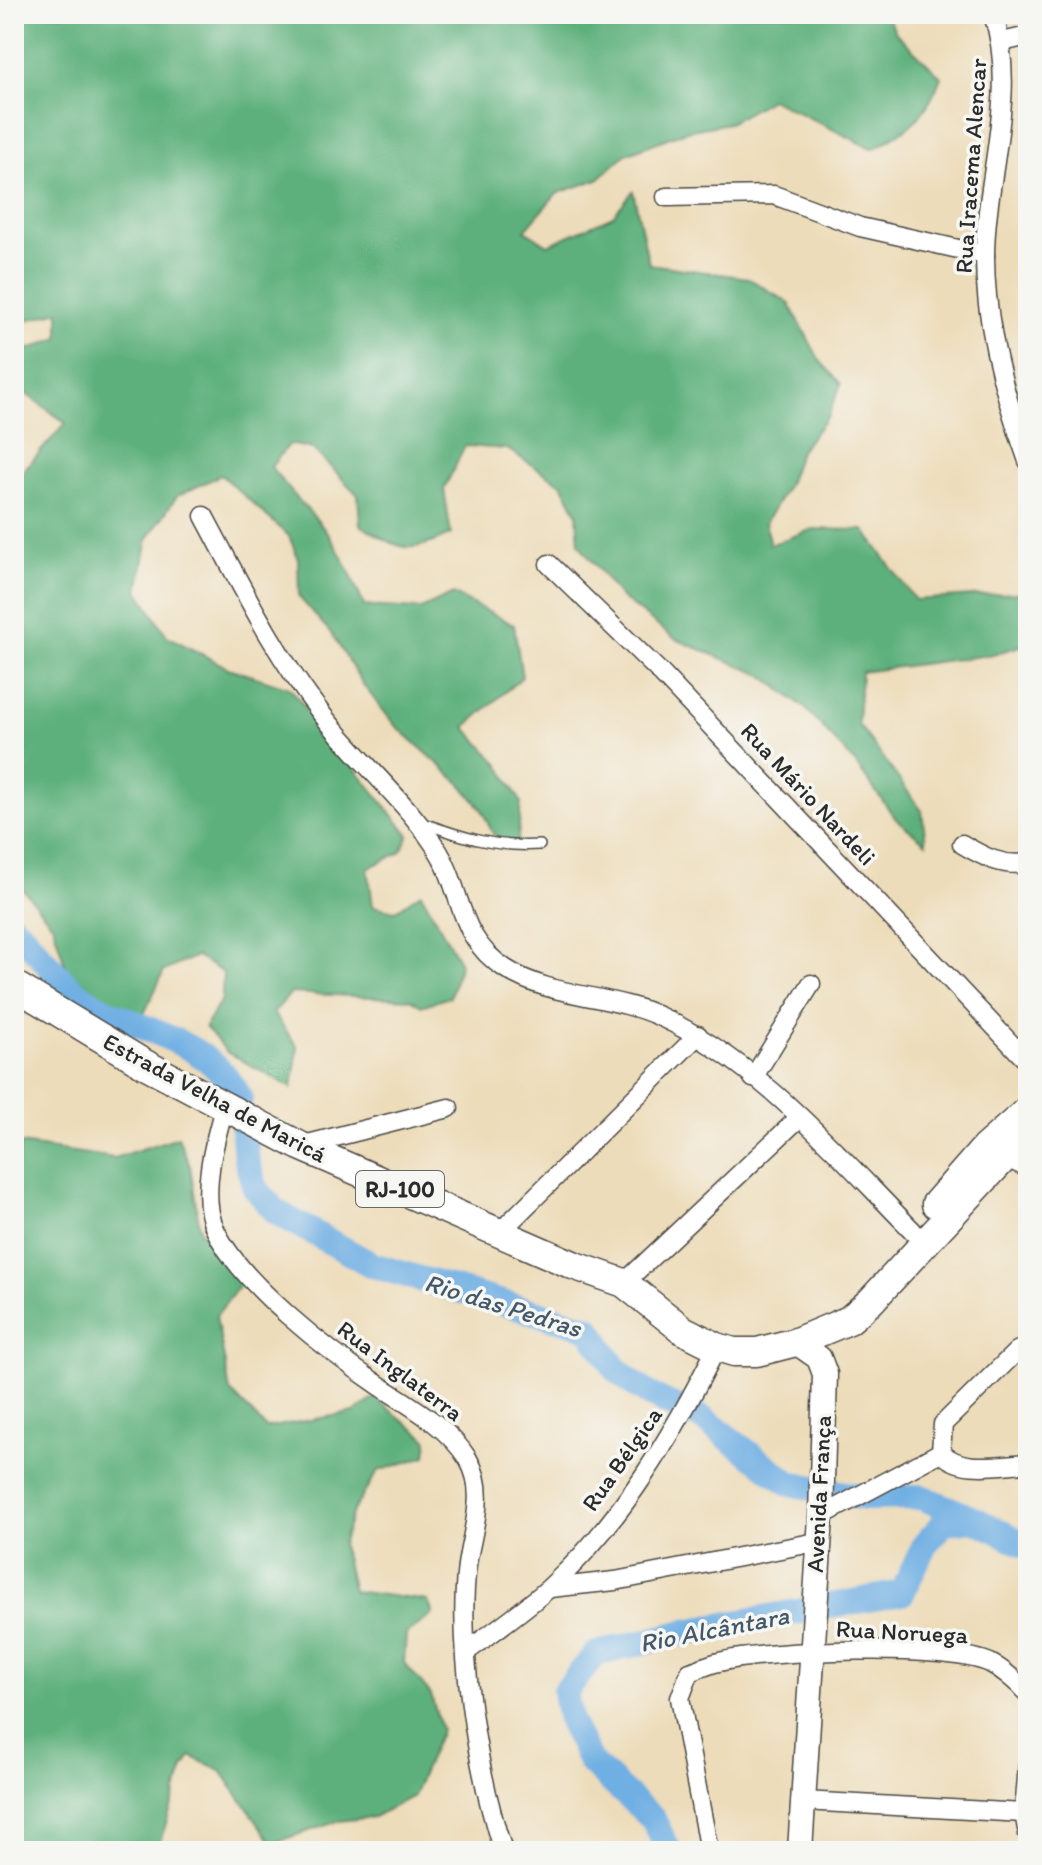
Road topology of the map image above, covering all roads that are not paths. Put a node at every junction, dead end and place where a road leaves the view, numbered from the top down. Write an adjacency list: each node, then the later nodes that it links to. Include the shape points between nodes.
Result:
1 (993, 14): 3 (street, Rua Iracema Alencar)
2 (1028, 36): 3 (street)
3 (1002, 42): 5 (street, Rua Iracema Alencar, via 1000,130)
4 (666, 197): 5 (street, via 774,195 873,231)
5 (985, 255): 6 (street, Rua Iracema Alencar, via 1002,369)
6 (1028, 461)
7 (204, 516): 9 (street, via 259,618 320,712)
8 (549, 564): 16 (street, Rua Mário Nardeli, via 658,670)
9 (413, 820): 11 (lane, via 474,842); 15 (street, via 436,847 463,921 479,947 505,969 545,985 618,1000)
10 (962, 844): 12 (street, via 989,860)
11 (540, 845)
12 (1028, 863)
13 (811, 984): 17 (street)
14 (14, 985): 18 (main road, Estrada Velha de Maricá / RJ-100, via 143,1063)
15 (698, 1035): 17 (street); 26 (street)
16 (1028, 1062)
17 (753, 1078): 21 (street)
18 (225, 1105): 23 (main road, Estrada Velha de Maricá / RJ-100); 37 (street, Rua Inglaterra, via 212,1150 209,1191 214,1227 236,1260 338,1358 446,1431 469,1460 478,1484 463,1599)
19 (449, 1108): 23 (street)
20 (1028, 1110): 24 (main road, Estrada Velha de Maricá / RJ-100)
21 (800, 1117): 25 (street); 27 (street)
22 (1028, 1140): 24 (main road, Estrada Velha de Maricá / RJ-100)
23 (300, 1146): 26 (main road, Estrada Velha de Maricá / RJ-100)
24 (1006, 1158): 25 (main road, Estrada Velha de Maricá / RJ-100); 28 (main road, Estrada Velha de Maricá / RJ-100, via 859,1313)
25 (913, 1231): 28 (main road, Estrada Velha de Maricá / RJ-100)
26 (499, 1233): 27 (main road, Estrada Velha de Maricá / RJ-100)
27 (624, 1283): 30 (main road, Estrada Velha de Maricá / RJ-100, via 683,1330)
28 (805, 1339): 30 (main road, Estrada Velha de Maricá / RJ-100, via 757,1352); 33 (street, Avenida França, via 825,1374)
29 (1028, 1346): 31 (street, via 943,1424)
30 (717, 1347): 35 (street, Rua Bélgica, via 669,1440)
31 (941, 1452): 32 (street, via 949,1462 965,1466); 33 (street)
32 (1028, 1463)
33 (821, 1516): 34 (street, Avenida França)
34 (817, 1542): 35 (street, via 615,1581); 36 (street, Avenida França)
35 (550, 1588): 37 (street, Rua Bélgica)
36 (811, 1641): 38 (street, Rua Noruega, via 989,1663); 40 (street, Avenida França); 44 (street, Rua Noruega, via 720,1661 690,1672 683,1684 680,1698)
37 (466, 1652): 43 (street, Rua Inglaterra, via 487,1802)
38 (1028, 1694)
39 (1028, 1765): 41 (street)
40 (803, 1801): 41 (street); 45 (street, Avenida França)
41 (1024, 1813): 42 (street)
42 (1028, 1834)
43 (503, 1851)
44 (709, 1851)
45 (800, 1851)

